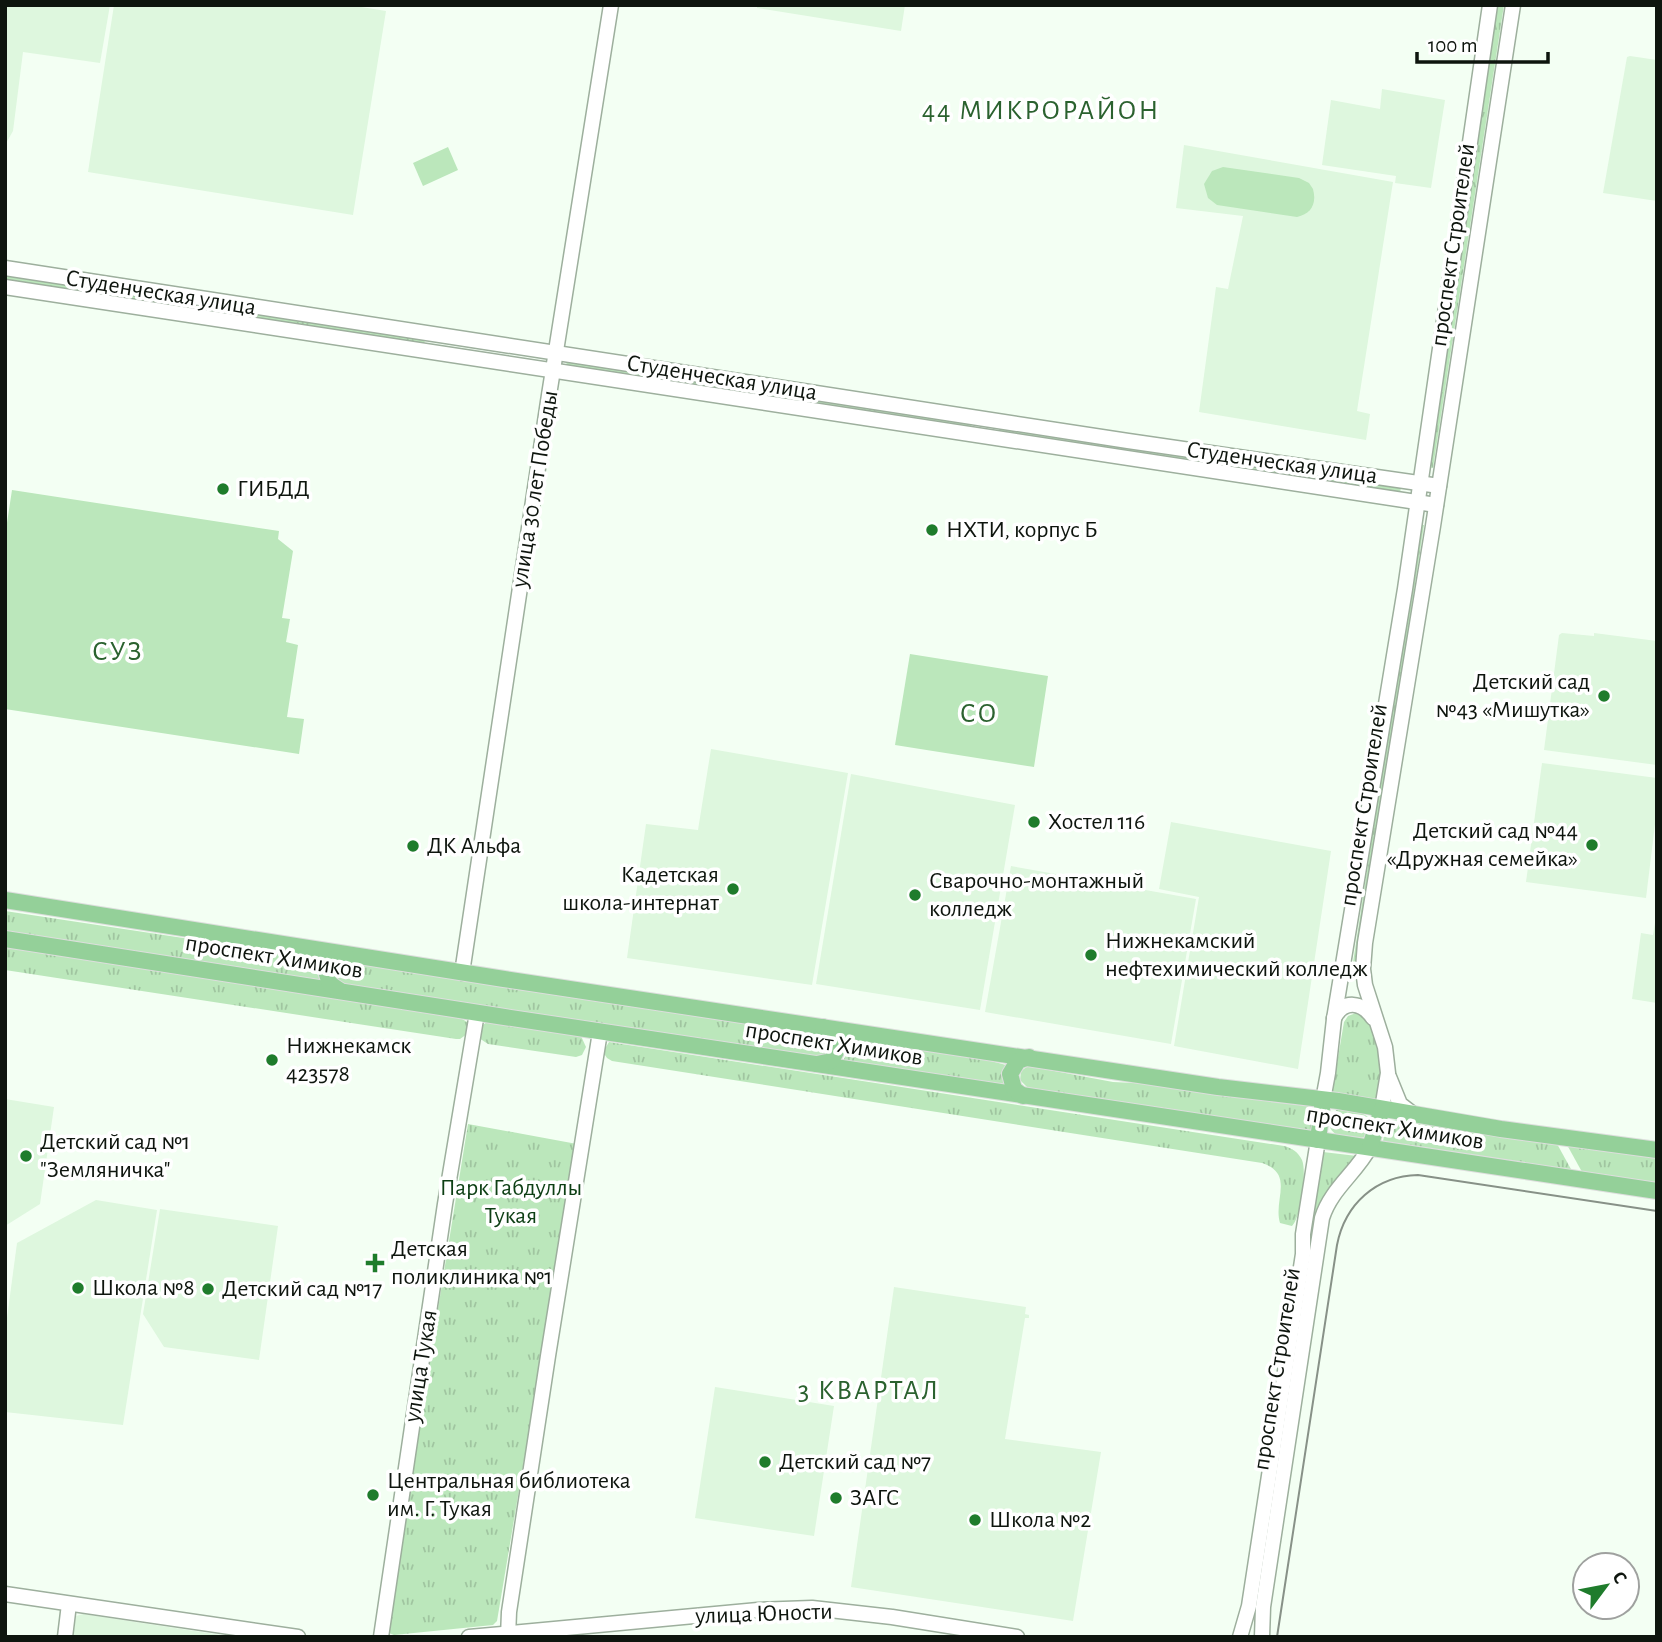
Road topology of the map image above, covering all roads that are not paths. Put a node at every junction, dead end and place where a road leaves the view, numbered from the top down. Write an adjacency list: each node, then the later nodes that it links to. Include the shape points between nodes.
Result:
1 (611, 5): 10 (main road, улица 30 лет Победы)
2 (1490, 5): 16 (main road, проспект Строителей)
3 (1513, 5): 17 (main road, проспект Строителей)
4 (5, 268): 6 (main road, Студенческая улица)
5 (5, 287): 7 (main road, Студенческая улица)
6 (260, 309): 7 (main road, via 250,316); 8 (main road, Студенческая улица)
7 (257, 326): 9 (main road, Студенческая улица)
8 (423, 334): 9 (main road, via 431,343); 10 (main road, Студенческая улица)
9 (423, 351): 11 (main road, Студенческая улица)
10 (557, 351): 11 (main road, улица 30 лет Победы); 12 (main road, Студенческая улица)
11 (554, 370): 14 (main road, Студенческая улица); 25 (main road, улица 30 лет Победы)
12 (976, 418): 13 (main road, Студенческая улица); 14 (main road, via 980,423)
13 (995, 420): 15 (main road); 16 (main road, Студенческая улица)
14 (976, 434): 15 (main road, Студенческая улица)
15 (994, 437): 18 (main road, Студенческая улица)
16 (1420, 484): 17 (main road, Студенческая улица); 18 (main road, проспект Строителей)
17 (1439, 486): 19 (main road, проспект Строителей)
18 (1418, 503): 19 (main road, Студенческая улица); 23 (main road, проспект Строителей)
19 (1436, 505): 24 (main road, проспект Строителей)
20 (5, 900): 22 (main road, проспект Химиков)
21 (5, 939): 26 (main road, проспект Химиков)
22 (346, 956): 25 (main road, проспект Химиков); 26 (main road, via 333,959 326,971 330,984)
23 (1342, 968): 24 (main road, via 1356,977); 28 (main road, проспект Строителей)
24 (1363, 969): 29 (main road, проспект Строителей)
25 (462, 973): 30 (main road, проспект Химиков)
26 (342, 991): 27 (main road, проспект Химиков)
27 (477, 1013): 31 (main road, проспект Химиков); 48 (main road, улица Тукая)
28 (1334, 1019): 29 (main road, via 1342,1007 1353,1004 1364,1008); 36 (main road, проспект Строителей)
29 (1378, 1024): 34 (main road, проспект Строителей)
30 (822, 1027): 32 (main road, проспект Химиков); 33 (main road, via 834,1035 838,1048 831,1060)
31 (600, 1032): 33 (main road, проспект Химиков); 45 (main road, via 545,1369)
32 (1029, 1057): 35 (main road, via 1015,1064 1010,1074 1014,1088); 36 (main road, проспект Химиков)
33 (817, 1064): 35 (main road, проспект Химиков)
34 (1388, 1073): 37 (main road, проспект Строителей); 38 (main road, via 1396,1098)
35 (1023, 1096): 39 (main road, проспект Химиков)
36 (1323, 1100): 37 (main road, проспект Химиков); 39 (main road, проспект Строителей)
37 (1382, 1109): 38 (main road, проспект Химиков); 40 (main road, проспект Строителей)
38 (1413, 1114): 41 (main road, проспект Химиков)
39 (1318, 1140): 40 (main road, проспект Химиков); 51 (main road, проспект Строителей)
40 (1370, 1147): 42 (main road, проспект Химиков); 53 (main road, проспект Строителей, via 1329,1200 1322,1218)
41 (1657, 1150)
42 (1657, 1191)
43 (5, 1594): 44 (main road)
44 (69, 1604): 46 (main road); 47 (main road)
45 (508, 1635): 49 (main road, улица Юности); 50 (main road, улица Юности, via 812,1608)
46 (65, 1637)
47 (298, 1637)
48 (381, 1637)
49 (469, 1637)
50 (1017, 1637)
51 (1242, 1637): 52 (main road)
52 (1255, 1637)
53 (1262, 1637)

